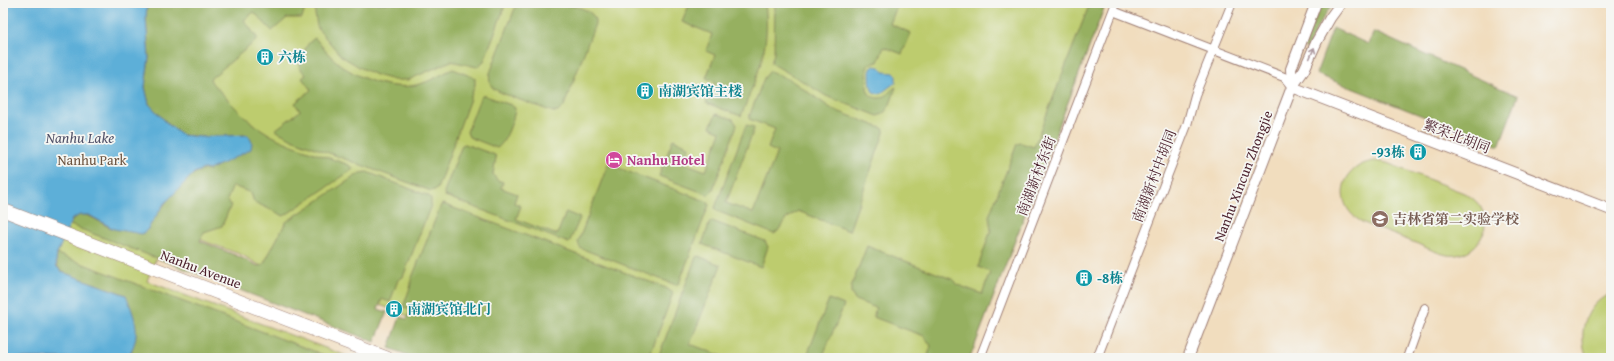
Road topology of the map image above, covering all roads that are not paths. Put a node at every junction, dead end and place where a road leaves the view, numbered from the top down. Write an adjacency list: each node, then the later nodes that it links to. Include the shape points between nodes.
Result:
1 (1116, 3): 5 (street, 南湖新村东街)
2 (1232, 3): 6 (street, 南湖新村中胡同)
3 (1316, 3): 7 (street, Nanhu Xincun Zhongjie, via 1291,69)
4 (1341, 3): 7 (street, one-way to 4)
5 (1113, 11): 6 (street); 15 (street, 南湖新村东街)
6 (1214, 50): 7 (street, via 1284,77); 16 (street, 南湖新村中胡同)
7 (1292, 87): 9 (street, 繁荣北胡同); 17 (street, Nanhu Xincun Zhongjie)
8 (3, 210): 11 (main road, Nanhu Avenue)
9 (1611, 210)
10 (3, 219): 11 (main road, Nanhu Avenue)
11 (74, 242): 13 (main road, Nanhu Avenue); 14 (main road, Nanhu Avenue)
12 (1425, 308): 18 (street)
13 (365, 358)
14 (387, 358)
15 (980, 358)
16 (1097, 358)
17 (1188, 358)
18 (1407, 358)

